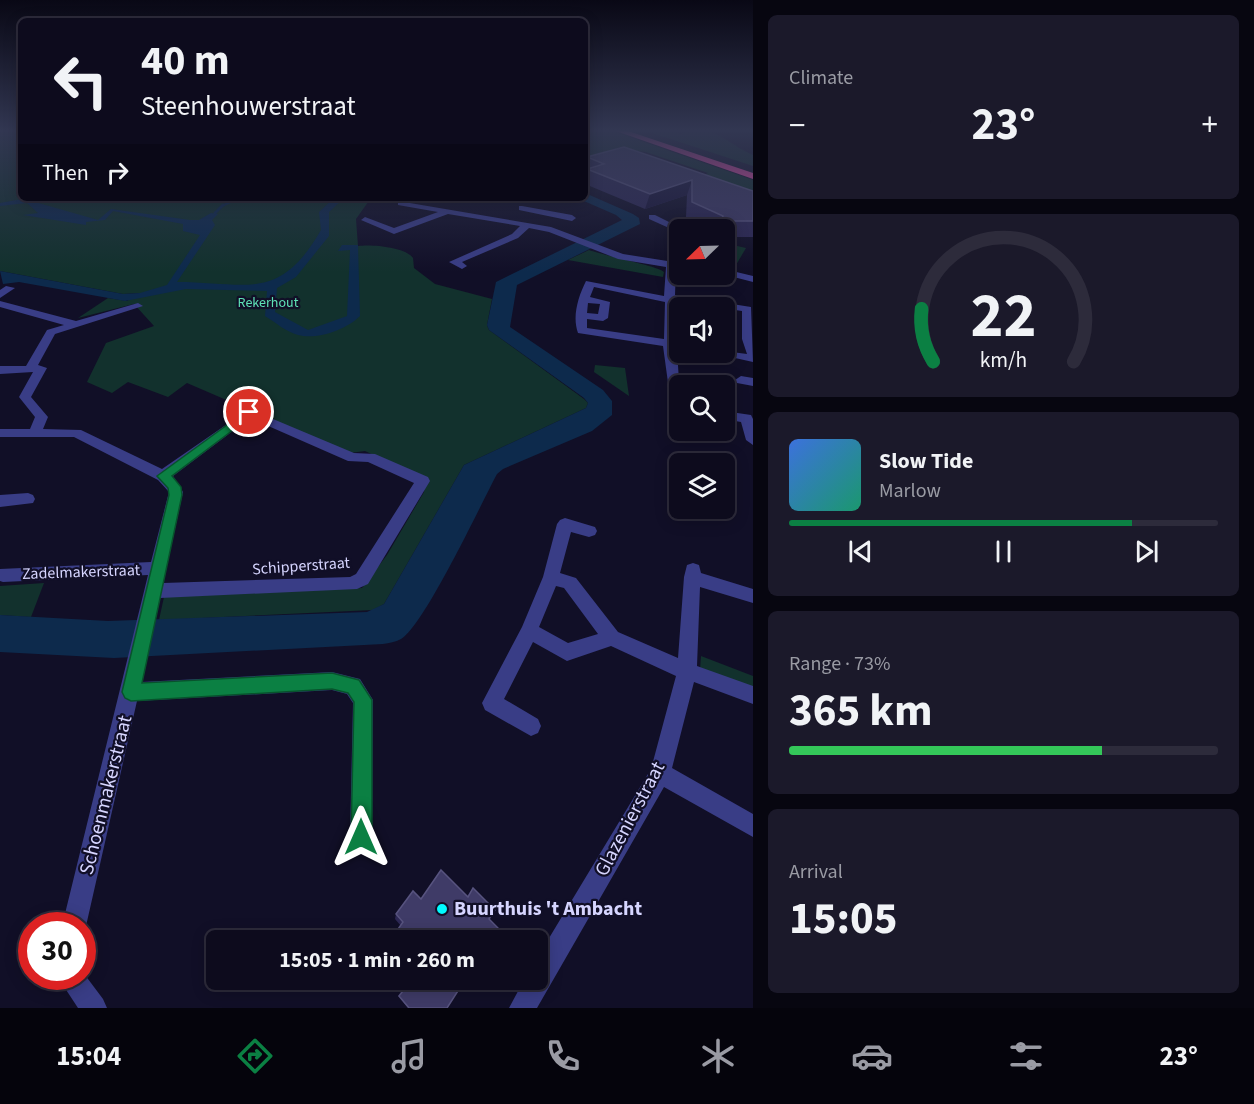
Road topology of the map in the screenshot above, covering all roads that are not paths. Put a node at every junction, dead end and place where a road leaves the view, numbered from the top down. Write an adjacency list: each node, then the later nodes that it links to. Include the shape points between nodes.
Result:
1 (447, 201): 5 (street)
2 (519, 201): 4 (street)
3 (401, 203): 5 (street)
4 (522, 208): 6 (street); 9 (street)
5 (448, 211): 8 (street, via 394,231); 9 (street)
6 (572, 218)
7 (652, 218): 10 (street)
8 (365, 220)
9 (527, 225): 11 (street, via 629,259); 12 (street, via 515,236 454,262)
10 (669, 225)
11 (669, 264)
12 (462, 266)
13 (735, 275): 14 (street)
14 (753, 279)
15 (671, 285): 19 (street)
16 (10, 288): 17 (street)
17 (0, 295)
18 (584, 299): 19 (street, via 590,283); 23 (street); 23 (street, via 604,302 603,318)
19 (668, 299): 22 (street); 27 (street, via 747,309)
20 (0, 304): 24 (street)
21 (138, 306): 24 (street)
22 (669, 310)
23 (581, 315): 25 (street, via 582,331)
24 (75, 324): 28 (street, via 51,332)
25 (669, 345)
26 (735, 355): 27 (street)
27 (753, 357)
28 (30, 369): 29 (street); 31 (street, via 41,368 26,397 42,417)
29 (0, 370)
30 (735, 416): 33 (street, via 746,418)
31 (35, 432): 32 (street); 34 (street, via 76,433)
32 (0, 433)
33 (753, 440)
34 (164, 476): 38 (street, via 176,492); 41 (street, Schipperstraat, via 249,412 353,458 370,457 423,481 362,579 351,584)
35 (28, 499): 36 (street)
36 (0, 501)
37 (589, 531): 40 (street, via 565,524)
38 (160, 568): 39 (street, Zadelmakerstraat); 41 (street)
39 (3, 575)
40 (551, 577): 43 (street); 44 (street, via 570,584)
41 (154, 591): 46 (street, Schoenmakerstraat)
42 (753, 596): 45 (street, Glazenierstraat, via 693,574)
43 (529, 631): 44 (street, via 567,652); 48 (street, via 492,703)
44 (612, 638): 45 (street)
45 (687, 670): 47 (street); 49 (street, Glazenierstraat)
46 (131, 692): 51 (street, via 332,681 353,686 363,700); 52 (street, Schoenmakerstraat)
47 (753, 695)
48 (531, 726)
49 (660, 773): 50 (street); 54 (street, Glazenierstraat)
50 (753, 826)
51 (361, 837)
52 (78, 912)
53 (80, 990): 55 (street)
54 (528, 1005)
55 (94, 1008)

